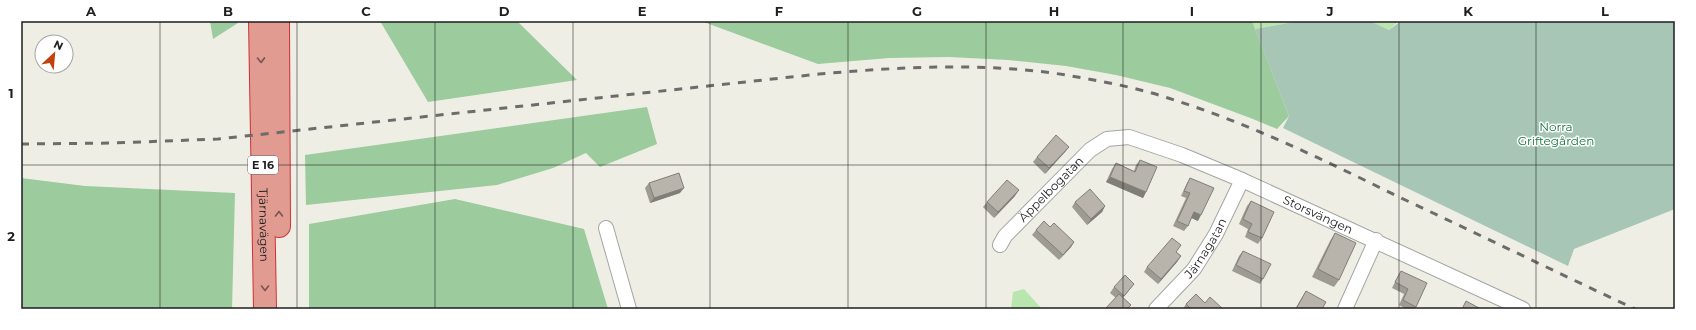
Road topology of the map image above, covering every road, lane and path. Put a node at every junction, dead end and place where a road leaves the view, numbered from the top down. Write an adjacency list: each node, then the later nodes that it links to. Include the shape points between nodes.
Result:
1 (260, 21): 9 (highway, Tjärnavägen / E 16, one-way to 9)
2 (278, 21): 10 (highway, Tjärnavägen / E 16, one-way to 2)
3 (1107, 139): 4 (street, Storsvängen, via 1129,137 1182,155); 7 (street, Äppelbogatan, via 1090,150 1005,236)
4 (1242, 180): 6 (street, Storsvängen); 12 (street, Järnagatan, via 1216,234 1194,269)
5 (606, 228): 11 (street)
6 (1376, 240): 8 (street, Storsvängen); 13 (street)
7 (1000, 245)
8 (1515, 307)
9 (265, 309)
10 (280, 309)
11 (629, 309)
12 (1156, 309)
13 (1345, 309)

